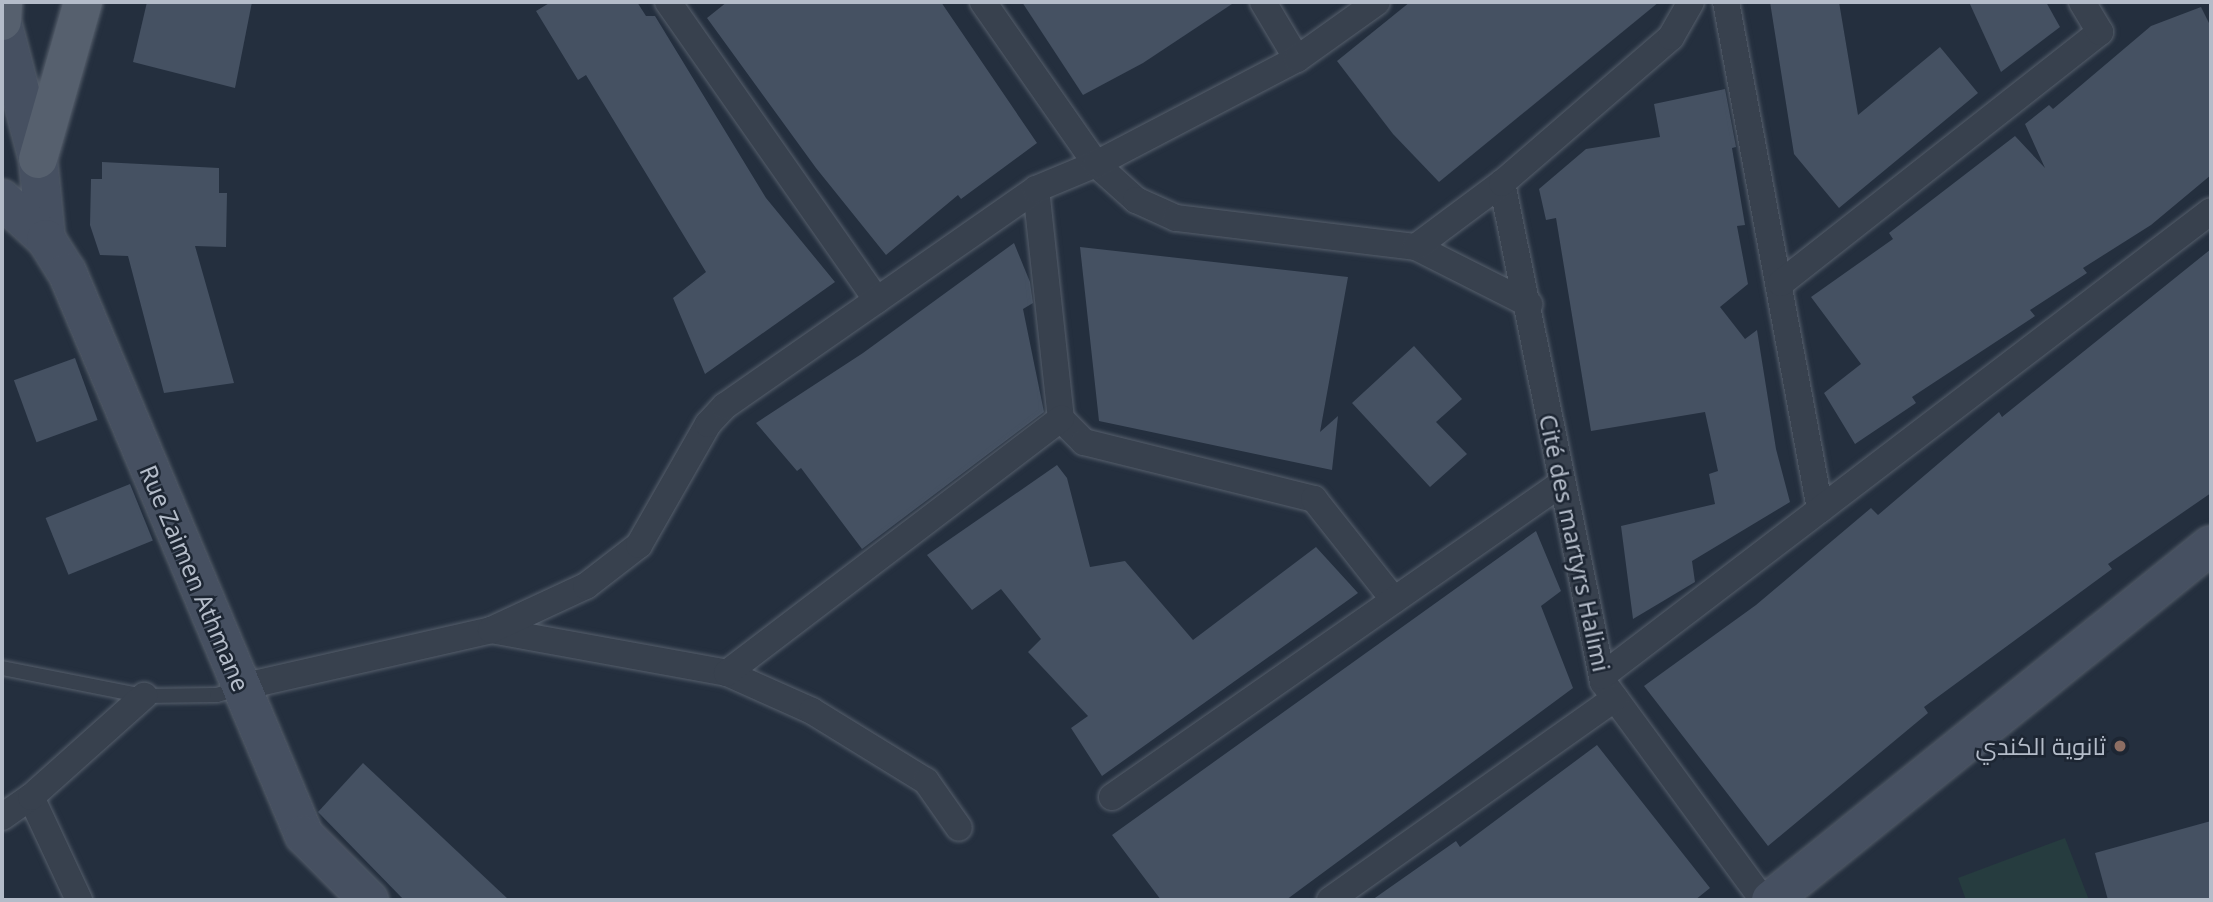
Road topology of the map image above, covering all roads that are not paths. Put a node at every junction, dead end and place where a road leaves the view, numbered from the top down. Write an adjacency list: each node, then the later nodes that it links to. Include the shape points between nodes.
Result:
1 (83, 2): 11 (main road)
2 (983, 2): 12 (street)
3 (1264, 2): 10 (street)
4 (1377, 2): 10 (street)
5 (1691, 2): 13 (street, via 1671,37)
6 (1726, 2): 19 (street)
7 (2082, 2): 19 (street, via 2100,32)
8 (676, 5): 20 (street)
9 (4, 11): 11 (main road)
10 (1297, 59): 12 (street)
11 (37, 159): 17 (main road)
12 (1096, 164): 14 (street); 18 (street, via 1136,200 1176,218)
13 (1502, 183): 18 (street); 21 (street, Cité des martyrs Halimi)
14 (1036, 189): 20 (street); 22 (street)
15 (2, 199): 17 (main road)
16 (2211, 211): 24 (street)
17 (46, 239): 30 (main road, Rue Zaimen Athmane, via 67,272)
18 (1416, 247): 21 (street)
19 (1781, 283): 24 (street)
20 (877, 300): 27 (street, via 725,406 708,424 639,545 586,586)
21 (1529, 304): 23 (street, Cité des martyrs Halimi)
22 (1061, 419): 26 (street, via 1084,442 1314,499); 29 (street)
23 (1562, 483): 26 (street); 31 (street, Cité des martyrs Halimi)
24 (1821, 509): 31 (street)
25 (2211, 545): 41 (main road)
26 (1394, 600): 34 (street)
27 (491, 630): 29 (street); 30 (street)
28 (2, 668): 32 (lane)
29 (727, 673): 36 (street, via 812,711 926,780)
30 (241, 687): 32 (lane, via 217,695); 38 (main road, Rue Zaimen Athmane, via 304,835)
31 (1608, 687): 39 (street); 40 (street, Cité des martyrs Halimi)
32 (144, 696): 33 (street)
33 (31, 797): 35 (street); 37 (street)
34 (1112, 797)
35 (2, 817)
36 (959, 828)
37 (79, 900)
38 (369, 900)
39 (1330, 900)
40 (1763, 900)
41 (1771, 900)

